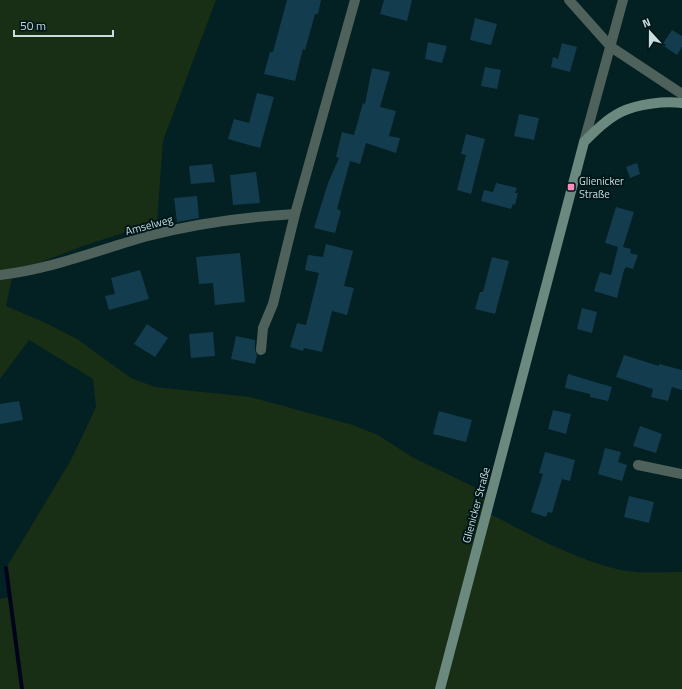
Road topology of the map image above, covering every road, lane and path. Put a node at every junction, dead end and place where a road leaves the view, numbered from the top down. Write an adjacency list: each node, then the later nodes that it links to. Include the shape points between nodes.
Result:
1 (355, 0): 8 (street)
2 (569, 0): 4 (street)
3 (623, 0): 4 (street, Glienicker Straße)
4 (611, 47): 5 (street); 7 (street, Glienicker Straße)
5 (682, 94)
6 (682, 103): 7 (street, via 650,104 621,112)
7 (584, 142): 13 (street, Glienicker Straße)
8 (295, 214): 9 (street, Amselweg, via 240,217 198,224 147,236 72,261); 10 (street, via 273,304 263,328)
9 (0, 275)
10 (261, 350)
11 (638, 465): 12 (street)
12 (682, 474)
13 (440, 689)

